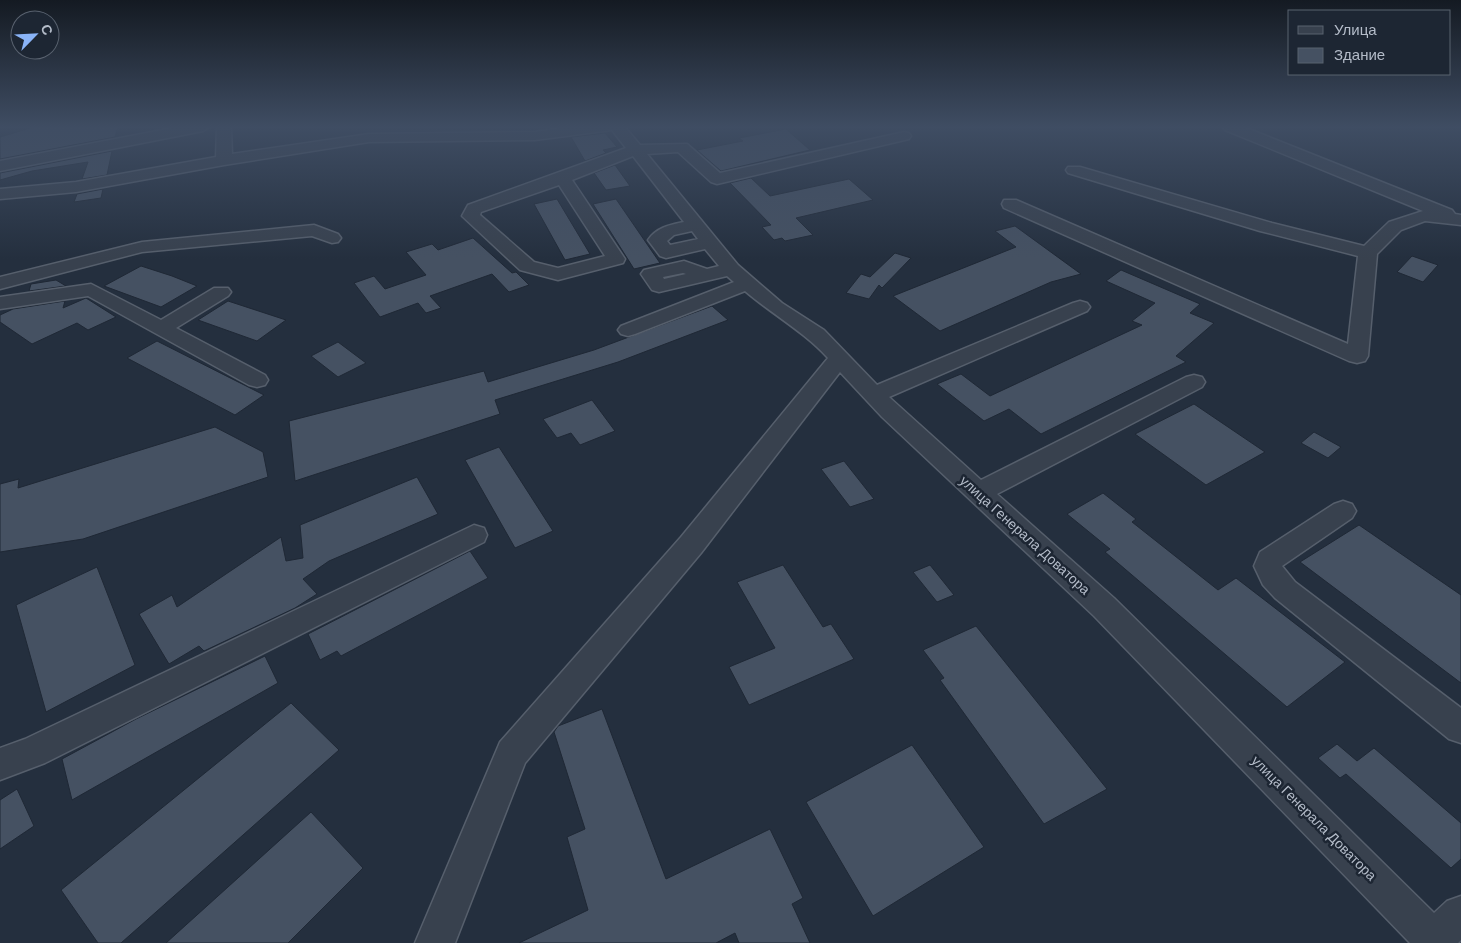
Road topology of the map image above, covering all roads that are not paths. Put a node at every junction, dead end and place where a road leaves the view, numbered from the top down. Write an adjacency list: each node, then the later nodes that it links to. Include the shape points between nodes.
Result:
1 (122, 171): 10 (street)
2 (162, 171): 10 (street)
3 (581, 171): 11 (street)
4 (653, 171): 19 (street, улица Генерала Доватора)
5 (708, 171): 6 (street, via 717,179)
6 (752, 171)
7 (1077, 171): 17 (street, via 1266,227)
8 (1340, 171): 15 (street)
9 (66, 173): 12 (street)
10 (123, 178): 13 (street, via 76,187)
11 (563, 178): 11 (street, via 474,209 471,216 527,266 558,274 616,259)
12 (0, 186)
13 (0, 194)
14 (1010, 204): 17 (street, via 1357,356)
15 (1461, 219): 17 (street, via 1424,216 1395,226)
16 (332, 238): 20 (street, via 314,230 142,247)
17 (1368, 253)
18 (706, 275): 19 (street)
19 (739, 276): 25 (street); 26 (street, улица Генерала Доватора, via 816,334)
20 (0, 283)
21 (221, 292): 24 (street)
22 (0, 304): 24 (street, via 60,292 91,290)
23 (1080, 306): 29 (street)
24 (160, 329): 27 (street)
25 (628, 330)
26 (839, 358): 29 (street, улица Генерала Доватора); 37 (street, via 691,545 512,753)
27 (257, 380)
28 (1194, 382): 30 (street)
29 (874, 394): 30 (street, улица Генерала Доватора)
30 (978, 492): 36 (street, улица Генерала Доватора, via 1104,606)
31 (1343, 511): 33 (street, via 1270,560 1268,566 1273,576 1285,590)
32 (474, 535): 34 (street, via 33,752)
33 (1461, 728)
34 (0, 764)
35 (1461, 915): 36 (street)
36 (1435, 941)
37 (435, 943)

